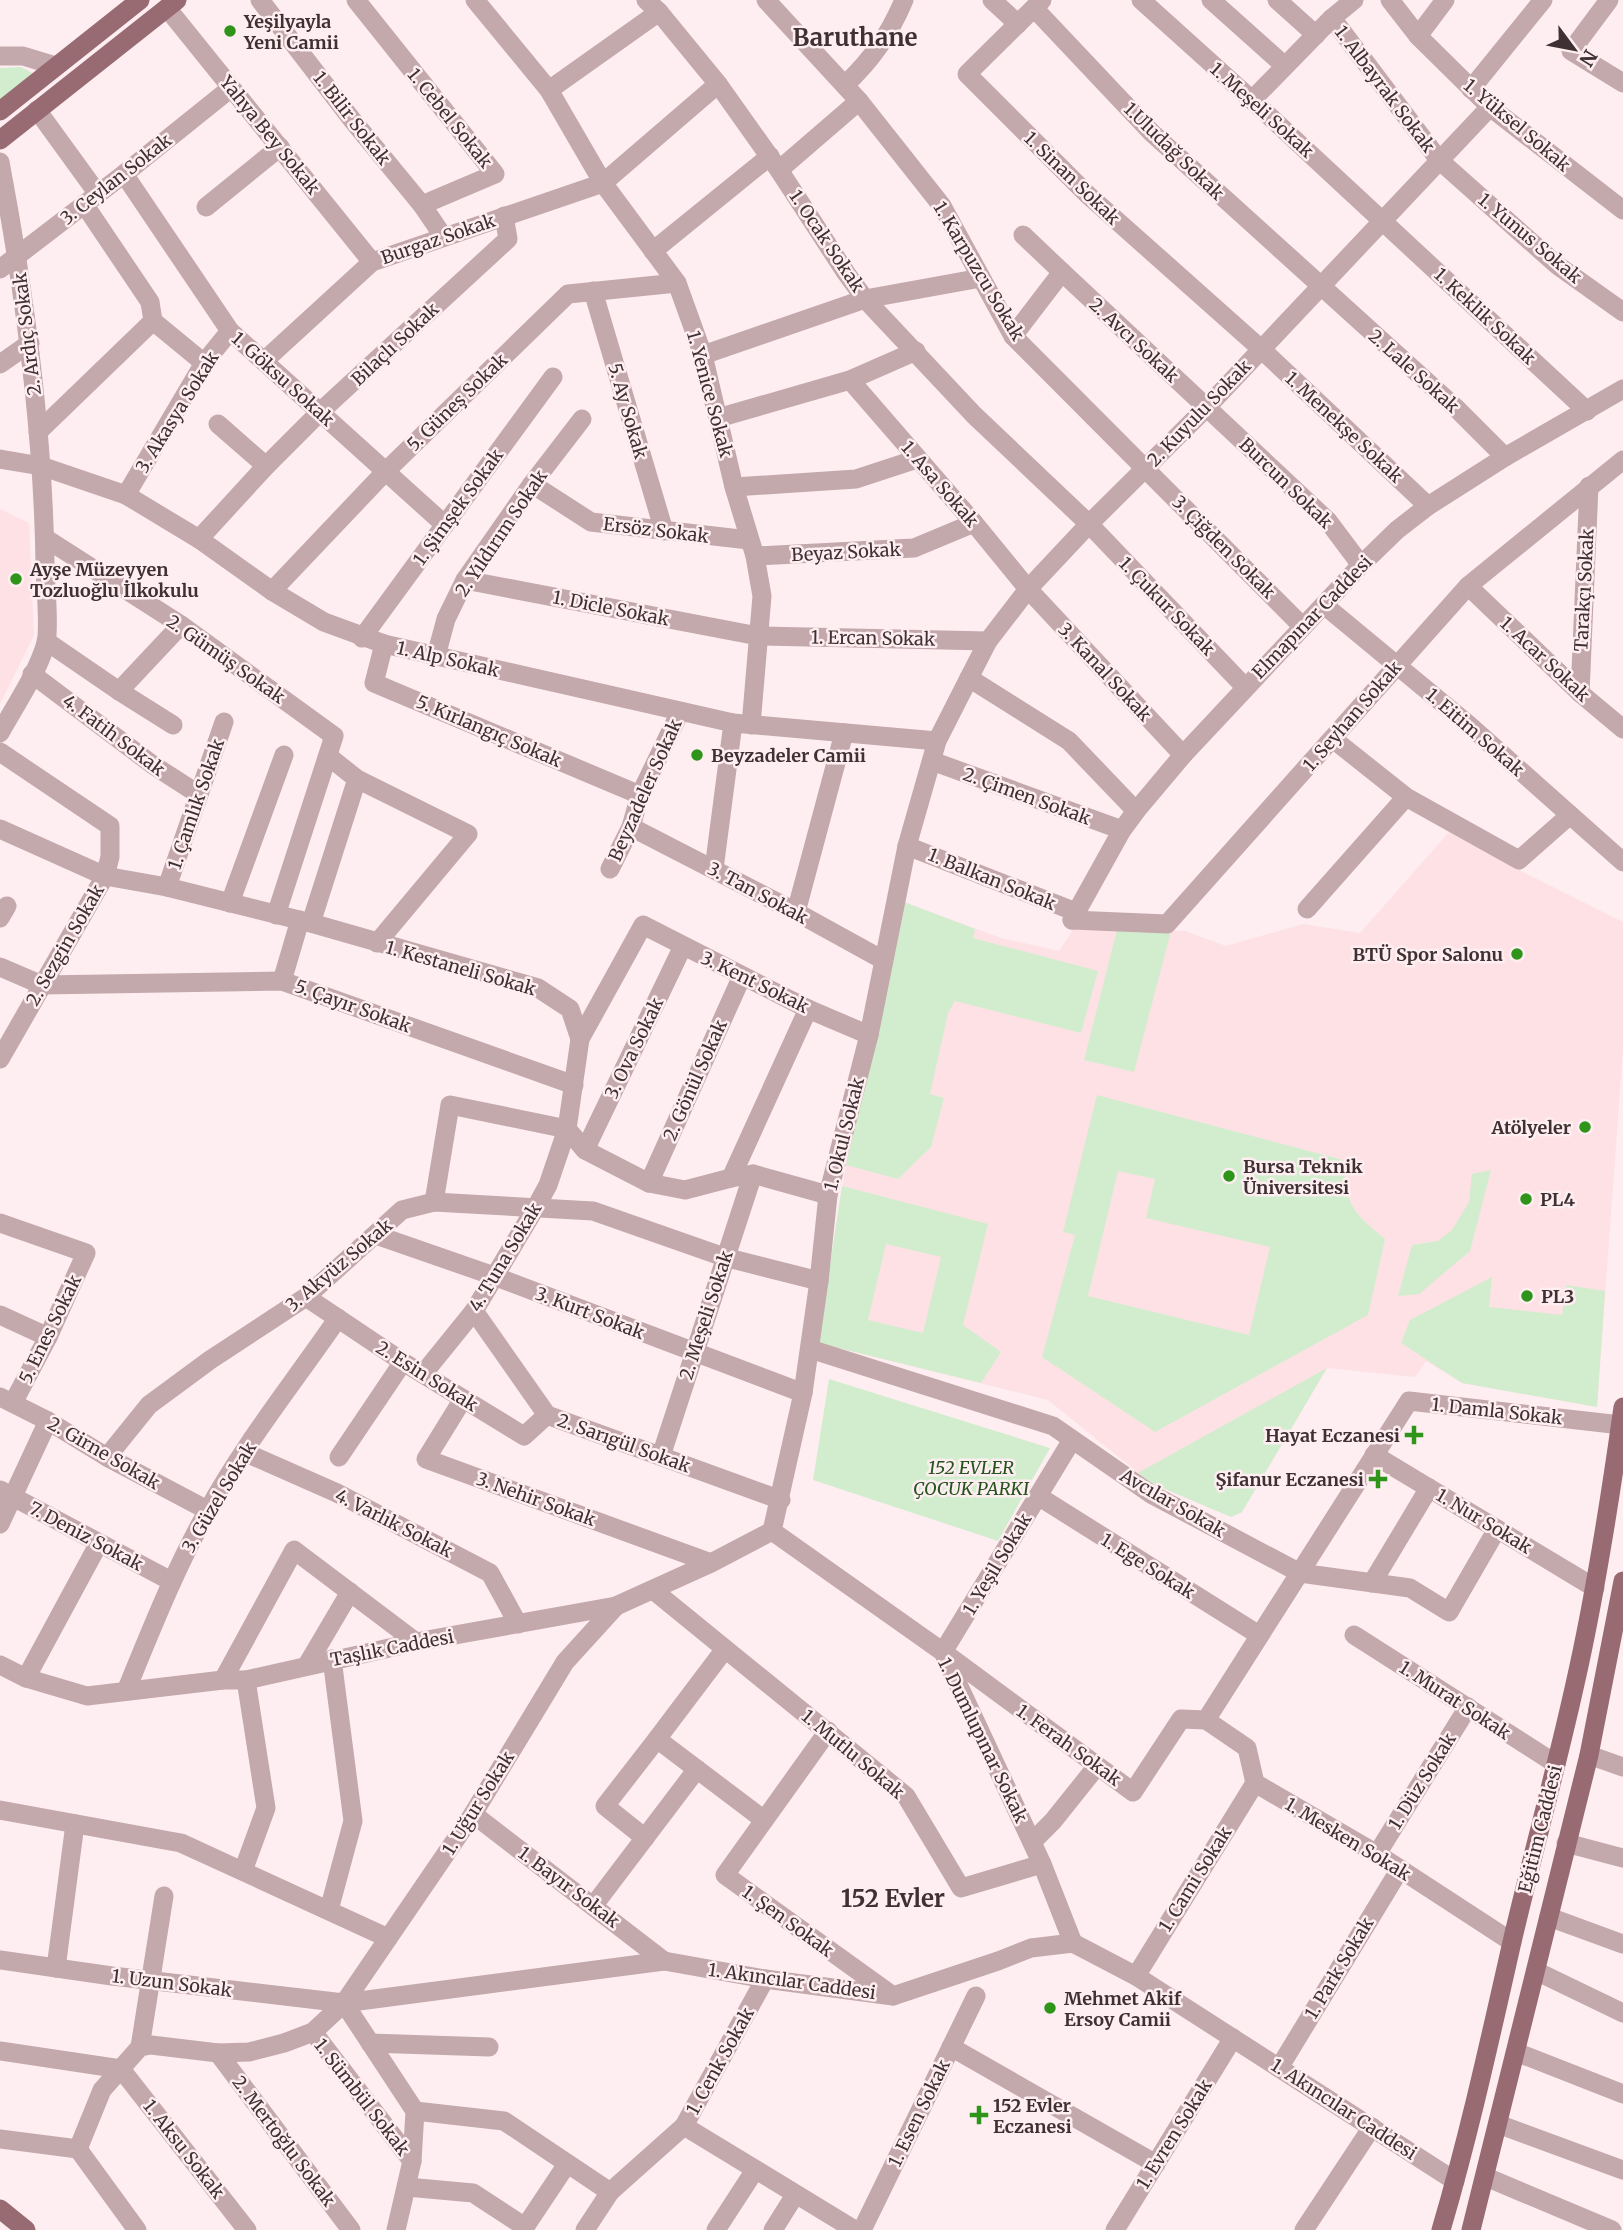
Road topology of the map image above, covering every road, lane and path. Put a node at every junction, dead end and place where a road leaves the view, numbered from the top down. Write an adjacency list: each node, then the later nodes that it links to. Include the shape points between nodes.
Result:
1 (141, 0): 26 (main road)
2 (260, 0): 47 (street, 1. Bilir Sokak)
3 (356, 0): 47 (street, 1. Cebel Sokak, via 495,174)
4 (475, 0): 33 (street, 1. Yenice Sokak)
5 (766, 0): 30 (street, 1. Karpuzcu Sokak)
6 (904, 0): 30 (street, via 869,61)
7 (992, 0): 20 (street)
8 (1141, 0): 34 (street, 1. Meşeli Sokak)
9 (1211, 0): 27 (street)
10 (1277, 0): 21 (street)
11 (1354, 0): 19 (street)
12 (1390, 0): 22 (street, 1. Yüksel Sokak)
13 (1445, 0): 22 (street)
14 (1543, 0): 32 (street)
15 (1609, 0): 28 (street, via 1571,51)
16 (172, 4): 31 (street, Yahya Bey Sokak); 37 (main road)
17 (1038, 4): 20 (street, 1. Sinan Sokak); 61 (street, 1.Uludağ Sokak, via 1152,133)
18 (652, 6): 29 (street, 1. Ocak Sokak); 33 (street)
19 (1332, 19): 21 (street); 41 (street, 1. Albayrak Sokak)
20 (1018, 24): 69 (street, 1. Sinan Sokak, via 967,74 1088,195)
21 (1316, 35): 27 (street)
22 (1418, 36): 32 (street, 1. Yüksel Sokak)
23 (0, 46): 24 (street)
24 (23, 56): 25 (street); 26 (street)
25 (0, 57)
26 (56, 66): 38 (main road)
27 (1285, 66): 34 (street)
28 (1623, 83)
29 (718, 84): 43 (street, 1. Ocak Sokak); 45 (street)
30 (845, 85): 35 (street, 1. Karpuzcu Sokak)
31 (231, 88): 40 (street, Yahya Bey Sokak); 44 (street, 3. Ceylan Sokak)
32 (1471, 89): 36 (street, 1. Yüksel Sokak)
33 (548, 90): 45 (street, 1. Yenice Sokak)
34 (1252, 100): 51 (street, 1. Meşeli Sokak)
35 (859, 101): 43 (street); 59 (street, 1. Karpuzcu Sokak, via 942,205)
36 (1490, 107): 41 (street, 2. Kuyulu Sokak); 49 (street, 1. Yüksel Sokak)
37 (37, 110): 39 (main road); 46 (street)
38 (0, 111)
39 (0, 140)
40 (280, 147): 48 (street); 56 (street, Yahya Bey Sokak)
41 (1439, 160): 51 (street, 2. Kuyulu Sokak); 64 (street, 1. Yunus Sokak, via 1557,265)
42 (0, 162): 55 (street, 2. Ardıç Sokak)
43 (774, 163): 54 (street); 63 (street, 1. Ocak Sokak)
44 (124, 174): 46 (street, 3. Ceylan Sokak); 66 (street, 1. Göksu Sokak)
45 (603, 183): 50 (street, Burgaz Sokak); 54 (street, 1. Yenice Sokak)
46 (91, 199): 55 (street, 3. Ceylan Sokak); 65 (street, via 150,302)
47 (422, 205): 53 (street, 1. Bilir Sokak)
48 (205, 207)
49 (1623, 210)
50 (504, 216): 53 (street, Burgaz Sokak); 80 (street, Bilaçlı Sokak, via 508,239)
51 (1383, 221): 61 (street, 2. Kuyulu Sokak); 79 (street, 1. Keklik Sokak)
52 (1023, 235): 58 (street, 2. Avcı Sokak)
53 (443, 236): 56 (street, Burgaz Sokak)
54 (653, 251): 60 (street, 1. Yenice Sokak)
55 (18, 256): 57 (street, 3. Ceylan Sokak); 68 (street, 2. Ardıç Sokak)
56 (372, 262): 72 (street, Burgaz Sokak)
57 (0, 268)
58 (1062, 272): 67 (street); 78 (street, 2. Avcı Sokak)
59 (981, 278): 63 (street); 67 (street, 1. Karpuzcu Sokak)
60 (677, 283): 62 (street, 5. Güneş Sokak); 71 (street, 1. Yenice Sokak)
61 (1321, 286): 69 (street, 2. Kuyulu Sokak); 85 (street, 2. Lale Sokak)
62 (593, 291): 92 (street, 5. Güneş Sokak, via 569,294); 101 (street, 5. Ay Sokak)
63 (866, 299): 70 (street, 1. Ocak Sokak); 71 (street)
64 (1623, 312)
65 (153, 321): 73 (street); 84 (street)
66 (229, 331): 72 (street, 1. Göksu Sokak); 73 (street, 3. Akasya Sokak)
67 (1013, 336): 91 (street, 1. Karpuzcu Sokak)
68 (30, 343): 74 (street); 84 (street, 2. Ardıç Sokak)
69 (1260, 348): 78 (street, 2. Kuyulu Sokak); 97 (street, 1. Menekşe Sokak)
70 (916, 351): 76 (street); 99 (street, 1. Ocak Sokak, via 974,415)
71 (703, 355): 81 (street, 1. Yenice Sokak)
72 (264, 361): 80 (street, 1. Göksu Sokak)
73 (204, 363): 96 (street, 3. Akasya Sokak)
74 (0, 364)
75 (554, 377): 100 (street, 1. Şimşek Sokak)
76 (850, 380): 81 (street); 86 (street, 1. Asa Sokak)
77 (1623, 389): 79 (street, Elmapınar Caddesi)
78 (1207, 407): 91 (street, 2. Kuyulu Sokak); 105 (street, Burcun Sokak, via 1328,521)
79 (1587, 411): 85 (street, Elmapınar Caddesi)
80 (320, 412): 90 (street, Bilaçlı Sokak); 92 (street, 1. Göksu Sokak)
81 (718, 418): 95 (street, 1. Yenice Sokak)
82 (583, 419): 93 (street, 2. Yıldırım Sokak)
83 (218, 424): 90 (street)
84 (38, 432): 89 (street, 2. Ardıç Sokak)
85 (1505, 457): 97 (street, Elmapınar Caddesi)
86 (917, 458): 95 (street, via 856,479); 98 (street, 1. Asa Sokak)
87 (0, 459): 89 (street, 1. Alp Sokak)
88 (1623, 460): 94 (street, 1. Seyhan Sokak)
89 (41, 466): 96 (street, 1. Alp Sokak); 102 (street, 2. Ardıç Sokak)
90 (267, 466): 103 (street, Bilaçlı Sokak)
91 (1146, 468): 99 (street, 2. Kuyulu Sokak); 112 (street, 3. Çiğden Sokak)
92 (385, 472): 100 (street, 1. Göksu Sokak); 109 (street, 5. Güneş Sokak)
93 (532, 484): 101 (street, Ersöz Sokak, via 591,522); 106 (street, 2. Yıldırım Sokak)
94 (1589, 486): 107 (street, 1. Seyhan Sokak); 124 (street, Tarakçı Sokak)
95 (734, 487): 104 (street, 1. Yenice Sokak)
96 (126, 495): 103 (street, 1. Alp Sokak)
97 (1428, 506): 105 (street, Elmapınar Caddesi)
98 (974, 523): 104 (street, Beyaz Sokak, via 914,548); 108 (street, 1. Asa Sokak)
99 (1088, 524): 108 (street, 2. Kuyulu Sokak); 122 (street, 1. Çukur Sokak)
100 (445, 525): 114 (street, 1. Şimşek Sokak)
101 (664, 531): 104 (street, Ersöz Sokak)
102 (45, 538): 111 (street, 2. Gümüş Sokak); 115 (street, 2. Ardıç Sokak)
103 (199, 539): 109 (street, 1. Alp Sokak)
104 (752, 548): 113 (street, 1. Yenice Sokak, via 762,596)
105 (1361, 565): 110 (street, Elmapınar Caddesi)
106 (465, 580): 113 (street, 1. Dicle Sokak); 118 (street, 2. Yıldırım Sokak, via 446,619)
107 (1468, 586): 119 (street, 1. Seyhan Sokak); 124 (street, 1. Acar Sokak)
108 (1028, 589): 116 (street, 2. Kuyulu Sokak); 136 (street, 3. Kanal Sokak)
109 (271, 590): 114 (street, 1. Alp Sokak, via 324,622)
110 (1324, 605): 112 (street, Elmapınar Caddesi); 119 (street, 1. Eitim Sokak)
111 (180, 625): 123 (street); 137 (street, 2. Gümüş Sokak, via 334,736)
112 (1302, 626): 122 (street, Elmapınar Caddesi)
113 (758, 636): 116 (street, 1. Ercan Sokak); 127 (street, 1. Yenice Sokak)
114 (362, 638): 117 (street, 1. Alp Sokak)
115 (46, 641): 120 (street); 123 (street)
116 (988, 641): 121 (street, 2. Kuyulu Sokak)
117 (384, 644): 118 (street, 1. Alp Sokak); 141 (street, 5. Kırlangıç Sokak, via 374,683)
118 (436, 656): 125 (street, 1. Alp Sokak)
119 (1396, 666): 132 (street, 1. Seyhan Sokak); 144 (street, 1. Eitim Sokak)
120 (32, 674): 130 (street); 140 (street, 4. Fatih Sokak)
121 (968, 678): 133 (street, 2. Kuyulu Sokak); 143 (street, via 1069,741)
122 (1245, 687): 136 (street, Elmapınar Caddesi)
123 (119, 691): 128 (street)
124 (1580, 693): 129 (street, 1. Acar Sokak)
125 (680, 712): 127 (street, 1. Alp Sokak); 141 (street, Beyzadeler Sokak)
126 (224, 722): 140 (street, 1. Çamlık Sokak)
127 (742, 724): 131 (street, 1. Alp Sokak); 151 (street, 1. Yenice Sokak)
128 (173, 725)
129 (1623, 729)
130 (0, 733)
131 (844, 733): 133 (street, 1. Alp Sokak); 156 (street)
132 (1333, 739): 142 (street); 158 (street, 1. Seyhan Sokak, via 1167,924)
133 (937, 741): 138 (street, 1. Okul Sokak)
134 (0, 752): 152 (street, 2. Sezgin Sokak, via 110,826)
135 (284, 755): 154 (street)
136 (1183, 755): 143 (street, Elmapınar Caddesi)
137 (328, 756): 139 (street); 157 (street)
138 (932, 761): 147 (street, 2. Çimen Sokak); 148 (street, 1. Okul Sokak)
139 (357, 779): 159 (street); 160 (street, via 468,834)
140 (198, 794): 153 (street, 1. Çamlık Sokak)
141 (640, 795): 145 (street, Beyzadeler Sokak)
142 (1406, 797): 144 (street, via 1519,860); 155 (street)
143 (1136, 811): 147 (street, Elmapınar Caddesi)
144 (1570, 815): 149 (street, 1. Eitim Sokak)
145 (631, 827): 150 (street, Beyzadeler Sokak); 151 (street, 3. Tan Sokak)
146 (0, 829): 152 (street, 1. Kestaneli Sokak)
147 (1122, 830): 158 (street, Elmapınar Caddesi)
148 (907, 846): 158 (street, 1. Balkan Sokak); 162 (street, 1. Okul Sokak)
149 (1623, 862)
150 (610, 869)
151 (714, 869): 156 (street, 3. Tan Sokak)
152 (105, 876): 153 (street, 1. Kestaneli Sokak); 166 (street, 2. Sezgin Sokak)
153 (167, 887): 154 (street, 1. Kestaneli Sokak)
154 (230, 903): 157 (street, 1. Kestaneli Sokak)
155 (1307, 909)
156 (796, 912): 162 (street, 3. Tan Sokak)
157 (276, 915): 159 (street, 1. Kestaneli Sokak)
158 (1074, 916)
159 (305, 922): 160 (street, 1. Kestaneli Sokak); 165 (street)
160 (377, 943): 169 (street, 1. Kestaneli Sokak, via 538,988 570,1009)
161 (683, 946): 164 (street, 3. Kent Sokak); 169 (street, 3. Kent Sokak, via 643,925); 173 (street, 3. Ova Sokak)
162 (883, 960): 168 (street, 1. Okul Sokak)
163 (0, 967): 166 (street, 5. Çayır Sokak)
164 (742, 976): 167 (street, 3. Kent Sokak); 176 (street, 2. Gönül Sokak)
165 (282, 981): 166 (street, 5. Çayır Sokak); 171 (street, 5. Çayır Sokak)
166 (42, 985): 170 (street, 2. Sezgin Sokak)
167 (808, 1009): 168 (street, 3. Kent Sokak); 175 (street)
168 (869, 1035): 177 (street, 1. Okul Sokak)
169 (580, 1039): 171 (street, 1. Kestaneli Sokak)
170 (0, 1059)
171 (574, 1086): 172 (street, 1. Kestaneli Sokak)
172 (567, 1129): 173 (street); 178 (street, via 450,1105); 179 (street, 4. Tuna Sokak)
173 (585, 1150): 176 (street)
174 (753, 1174): 175 (street); 177 (street); 182 (street, 2. Meşeli Sokak)
175 (732, 1178): 176 (street, via 685,1190)
176 (649, 1183)
177 (828, 1195): 184 (street, 1. Okul Sokak)
178 (433, 1202): 179 (street, 3. Akyüz Sokak); 181 (street, 3. Akyüz Sokak, via 402,1210)
179 (536, 1207): 182 (street, 3. Akyüz Sokak, via 593,1210); 183 (street, 4. Tuna Sokak)
180 (0, 1223): 189 (street, 5. Enes Sokak, via 86,1253)
181 (376, 1235): 183 (street, 3. Kurt Sokak); 185 (street, 3. Akyüz Sokak)
182 (724, 1256): 184 (street, 3. Akyüz Sokak); 191 (street, 2. Meşeli Sokak)
183 (494, 1276): 186 (street, 4. Tuna Sokak); 191 (street, 3. Kurt Sokak)
184 (819, 1281): 190 (street, 1. Okul Sokak)
185 (306, 1297): 188 (street, 2. Esin Sokak); 204 (street, 3. Akyüz Sokak, via 149,1405)
186 (474, 1311): 193 (street, 4. Tuna Sokak); 197 (street, 2. Sarıgül Sokak)
187 (0, 1315): 189 (street)
188 (338, 1318): 192 (street, 2. Esin Sokak); 201 (street, 3. Güzel Sokak)
189 (48, 1336): 196 (street, 5. Enes Sokak)
190 (810, 1349): 194 (street, 1. Okul Sokak); 200 (street, Avcılar Sokak, via 1053,1426)
191 (694, 1353): 194 (street, 3. Kurt Sokak); 203 (street, 2. Meşeli Sokak)
192 (403, 1362): 193 (street, 2. Esin Sokak); 205 (street)
193 (423, 1374): 195 (street, 2. Esin Sokak)
194 (803, 1393): 209 (street, 1. Okul Sokak)
195 (463, 1399): 197 (street, 2. Esin Sokak, via 524,1436); 215 (street, 3. Nehir Sokak, via 426,1459)
196 (6, 1401): 199 (street, 2. Girne Sokak)
197 (547, 1415): 203 (street, 2. Sarıgül Sokak)
198 (1622, 1416): 202 (street, 1. Damla Sokak, via 1409,1401); 220 (main road, Eğitim Caddesi)
199 (48, 1421): 204 (street, 2. Girne Sokak); 207 (street)
200 (1072, 1440): 208 (street, 1. Yeşil Sokak); 216 (street, Avcılar Sokak, via 1151,1494)
201 (244, 1452): 210 (street, 3. Güzel Sokak); 224 (street, 4. Varlık Sokak, via 337,1493 490,1573)
202 (1374, 1455): 206 (street, 1. Nur Sokak); 216 (street, 1. Damla Sokak)
203 (661, 1456): 209 (street, 2. Sarıgül Sokak)
204 (107, 1457): 210 (street, 2. Girne Sokak)
205 (339, 1457)
206 (1429, 1488): 212 (street, 1. Nur Sokak); 219 (street)
207 (6, 1493): 211 (street); 214 (street, 7. Deniz Sokak)
208 (1038, 1496): 225 (street, 1. Ege Sokak); 229 (street, 1. Yeşil Sokak)
209 (781, 1500): 213 (street, 1. Okul Sokak)
210 (207, 1510): 217 (street, 3. Güzel Sokak)
211 (0, 1524)
212 (1497, 1529): 219 (street, Avcılar Sokak, via 1449,1612 1410,1588); 220 (street, 1. Nur Sokak)
213 (772, 1531): 215 (street, Taşlık Caddesi); 229 (street, 1. Dumlupınar Sokak)
214 (99, 1543): 217 (street, 7. Deniz Sokak); 233 (street)
215 (711, 1563): 221 (street, Taşlık Caddesi)
216 (1300, 1573): 219 (street, Avcılar Sokak); 225 (street)
217 (171, 1581): 236 (street, 3. Güzel Sokak)
218 (1623, 1581): 241 (main road, Eğitim Caddesi)
219 (1372, 1583)
220 (1595, 1588): 242 (main road, Eğitim Caddesi)
221 (653, 1590): 223 (street, Taşlık Caddesi); 228 (street, 1. Mutlu Sokak)
222 (350, 1592): 227 (street); 232 (street); 234 (street, via 294,1550)
223 (616, 1606): 224 (street, Taşlık Caddesi); 248 (street, 1. Uğur Sokak, via 565,1662)
224 (517, 1624): 227 (street, Taşlık Caddesi)
225 (1259, 1635): 238 (street)
226 (1354, 1635): 237 (street, 1. Murat Sokak)
227 (416, 1642): 230 (street, Taşlık Caddesi)
228 (725, 1649): 239 (street, 1. Mutlu Sokak); 240 (street)
229 (943, 1653): 243 (street, 1. Ferah Sokak); 252 (street, 1. Dumlupınar Sokak)
230 (332, 1659): 232 (street, Taşlık Caddesi); 261 (street, via 353,1821)
231 (0, 1665): 233 (street, Taşlık Caddesi)
232 (307, 1665): 235 (street, Taşlık Caddesi)
233 (26, 1678): 236 (street, Taşlık Caddesi, via 87,1696)
234 (223, 1680): 235 (street, Taşlık Caddesi); 236 (street, Taşlık Caddesi)
235 (246, 1680): 258 (street, via 266,1808)
236 (126, 1691)
237 (1468, 1707): 242 (street, 1. Murat Sokak); 254 (street, 1. Düz Sokak)
238 (1206, 1720): 243 (street, 1. Ferah Sokak, via 1181,1719 1133,1792); 246 (street, via 1247,1748)
239 (828, 1731): 249 (street, 1. Şen Sokak); 256 (street, 1. Mutlu Sokak, via 906,1796 961,1888)
240 (657, 1739): 245 (street); 251 (street, via 605,1807)
241 (1589, 1755): 244 (street); 253 (main road, Eğitim Caddesi)
242 (1556, 1764): 264 (main road, Eğitim Caddesi)
243 (1097, 1766): 252 (street)
244 (1623, 1767)
245 (697, 1769): 249 (street); 251 (street)
246 (1255, 1783): 254 (street, 1. Mesken Sokak); 271 (street, 1. Cami Sokak)
247 (0, 1810): 250 (street)
248 (474, 1814): 260 (street, 1. Bayır Sokak); 263 (street, 1. Uğur Sokak)
249 (764, 1820): 274 (street, 1. Şen Sokak, via 725,1875)
250 (75, 1824): 258 (street, via 181,1843); 269 (street)
251 (645, 1838): 260 (street)
252 (1032, 1842): 256 (street, 1. Dumlupınar Sokak)
253 (1566, 1843): 255 (street); 262 (main road, Eğitim Caddesi)
254 (1377, 1854): 257 (street, 1. Mesken Sokak)
255 (1623, 1858)
256 (1042, 1864): 265 (street, 1. Dumlupınar Sokak)
257 (1400, 1869): 264 (street, 1. Mesken Sokak); 287 (street, 1. Park Sokak)
258 (243, 1871): 261 (street)
259 (164, 1896): 273 (street)
260 (594, 1905): 268 (street, 1. Bayır Sokak)
261 (329, 1910): 263 (street)
262 (1549, 1917): 266 (street); 270 (main road, Eğitim Caddesi)
263 (388, 1938): 276 (street, 1. Uğur Sokak)
264 (1512, 1942): 302 (main road, Eğitim Caddesi)
265 (1073, 1943): 271 (street, 1. Akıncılar Caddesi); 274 (street, 1. Akıncılar Caddesi, via 1031,1948)
266 (1623, 1944)
267 (0, 1959): 269 (street, 1. Uzun Sokak)
268 (664, 1961): 272 (street, 1. Akıncılar Caddesi); 276 (street, 1. Akıncılar Caddesi)
269 (56, 1968): 273 (street, 1. Uzun Sokak)
270 (1536, 1971): 277 (street); 285 (main road, Eğitim Caddesi)
271 (1136, 1976): 279 (street, 1. Akıncılar Caddesi)
272 (765, 1979): 274 (street, 1. Akıncılar Caddesi); 292 (street, 1. Cenk Sokak)
273 (151, 1981): 276 (street, 1. Uzun Sokak); 283 (street)
274 (893, 1996)
275 (976, 1996): 282 (street, 1. Esen Sokak)
276 (344, 2003): 278 (street); 280 (street)
277 (1623, 2013)
278 (313, 2032): 286 (street, via 249,2052); 296 (street, 1. Sümbül Sokak)
279 (1233, 2038): 287 (street, 1. Akıncılar Caddesi); 298 (street, 1. Evren Sokak)
280 (370, 2043): 281 (street); 290 (street)
281 (489, 2047)
282 (951, 2047): 298 (street); 316 (street, 1. Esen Sokak)
283 (140, 2048): 286 (street, via 151,2045); 288 (street)
284 (0, 2051): 288 (street)
285 (1516, 2052): 289 (street); 291 (main road, Eğitim Caddesi)
286 (218, 2053): 311 (street, 2. Mertoğlu Sokak)
287 (1279, 2067): 293 (street, 1. Akıncılar Caddesi)
288 (121, 2069): 295 (street, via 102,2090); 310 (street, 1. Aksu Sokak)
289 (1623, 2094)
290 (415, 2111): 296 (street); 297 (street, via 504,2121)
291 (1498, 2124): 300 (street); 301 (main road, Eğitim Caddesi)
292 (684, 2126): 299 (street); 304 (street, 1. Cenk Sokak)
293 (1372, 2127): 302 (street, 1. Akıncılar Caddesi); 318 (street)
294 (0, 2140): 295 (street)
295 (78, 2149): 309 (street)
296 (412, 2161): 303 (street)
297 (567, 2164): 303 (street, via 525,2227 473,2193); 304 (street)
298 (1156, 2164): 317 (street, 1. Evren Sokak)
299 (755, 2170): 305 (street); 313 (street)
300 (1623, 2170)
301 (1486, 2177): 320 (main road, Eğitim Caddesi); 321 (street)
302 (1455, 2181): 319 (main road, Eğitim Caddesi)
303 (407, 2187): 307 (street)
304 (610, 2193): 312 (street, 1. Cenk Sokak)
305 (795, 2194): 314 (street); 315 (street)
306 (0, 2209): 308 (main road)
307 (399, 2229)
308 (26, 2230)
309 (137, 2230)
310 (247, 2230)
311 (351, 2230)
312 (585, 2230)
313 (716, 2230)
314 (772, 2230)
315 (855, 2230)
316 (862, 2230)
317 (1115, 2230)
318 (1304, 2230)
319 (1441, 2230)
320 (1471, 2230)
321 (1612, 2230)

